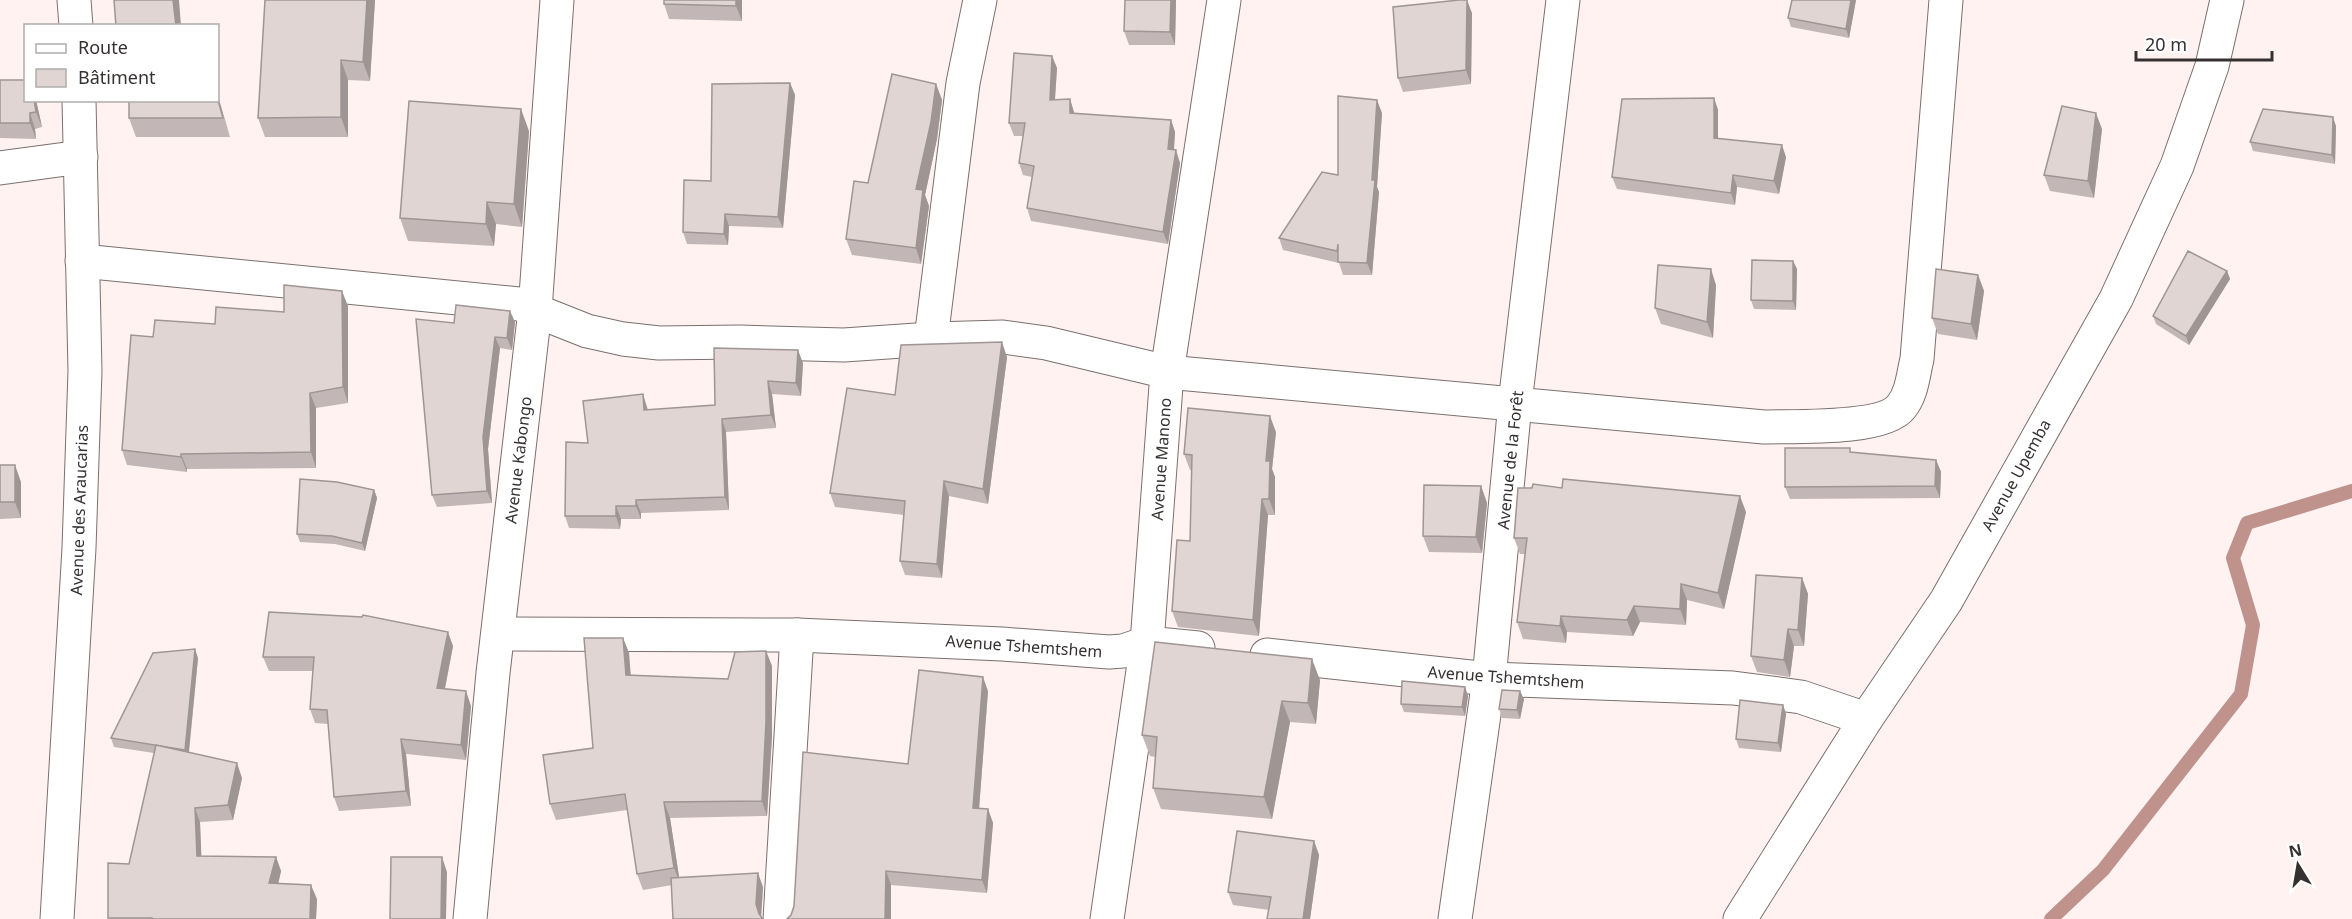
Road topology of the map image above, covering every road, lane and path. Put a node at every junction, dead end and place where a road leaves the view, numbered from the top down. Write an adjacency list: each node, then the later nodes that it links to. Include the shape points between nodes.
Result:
1 (75, 0): 8 (street)
2 (557, 0): 13 (street, Avenue Kabongo)
3 (980, 0): 14 (street, via 963,82)
4 (1224, 0): 15 (street, Avenue Manono)
5 (1563, 0): 16 (street, Avenue de la Forêt)
6 (1946, 0): 16 (street, via 1917,359 1909,396 1900,410 1855,424 1764,427)
7 (2227, 0): 21 (street, Avenue Upemba, via 2212,66 2177,166 2116,299 1946,601)
8 (76, 24)
9 (79, 102): 10 (street, Avenue des Araucarias)
10 (81, 157): 11 (street); 12 (street, Avenue des Araucarias)
11 (0, 168)
12 (82, 261): 13 (street, via 519,304); 22 (street, Avenue des Araucarias, via 85,371 79,548)
13 (535, 310): 14 (street, via 587,331 659,343 844,345); 17 (street, Avenue Kabongo)
14 (931, 339): 15 (street, via 1003,337 1046,343)
15 (1167, 372): 16 (street); 19 (street, Avenue Manono)
16 (1515, 403): 20 (street, Avenue de la Forêt)
17 (498, 634): 18 (street, Avenue Tshemtshem); 23 (street, Avenue Kabongo)
18 (797, 635): 19 (street, Avenue Tshemtshem, via 1109,652); 24 (street)
19 (1147, 643): 20 (street, Avenue Tshemtshem); 25 (street, Avenue Manono)
20 (1489, 679): 21 (street, Avenue Tshemtshem, via 1733,688 1801,698); 26 (street, Avenue de la Forêt)
21 (1866, 719): 27 (street, Avenue Upemba)
22 (57, 919)
23 (470, 919)
24 (780, 919)
25 (1107, 919)
26 (1455, 919)
27 (1740, 919)

